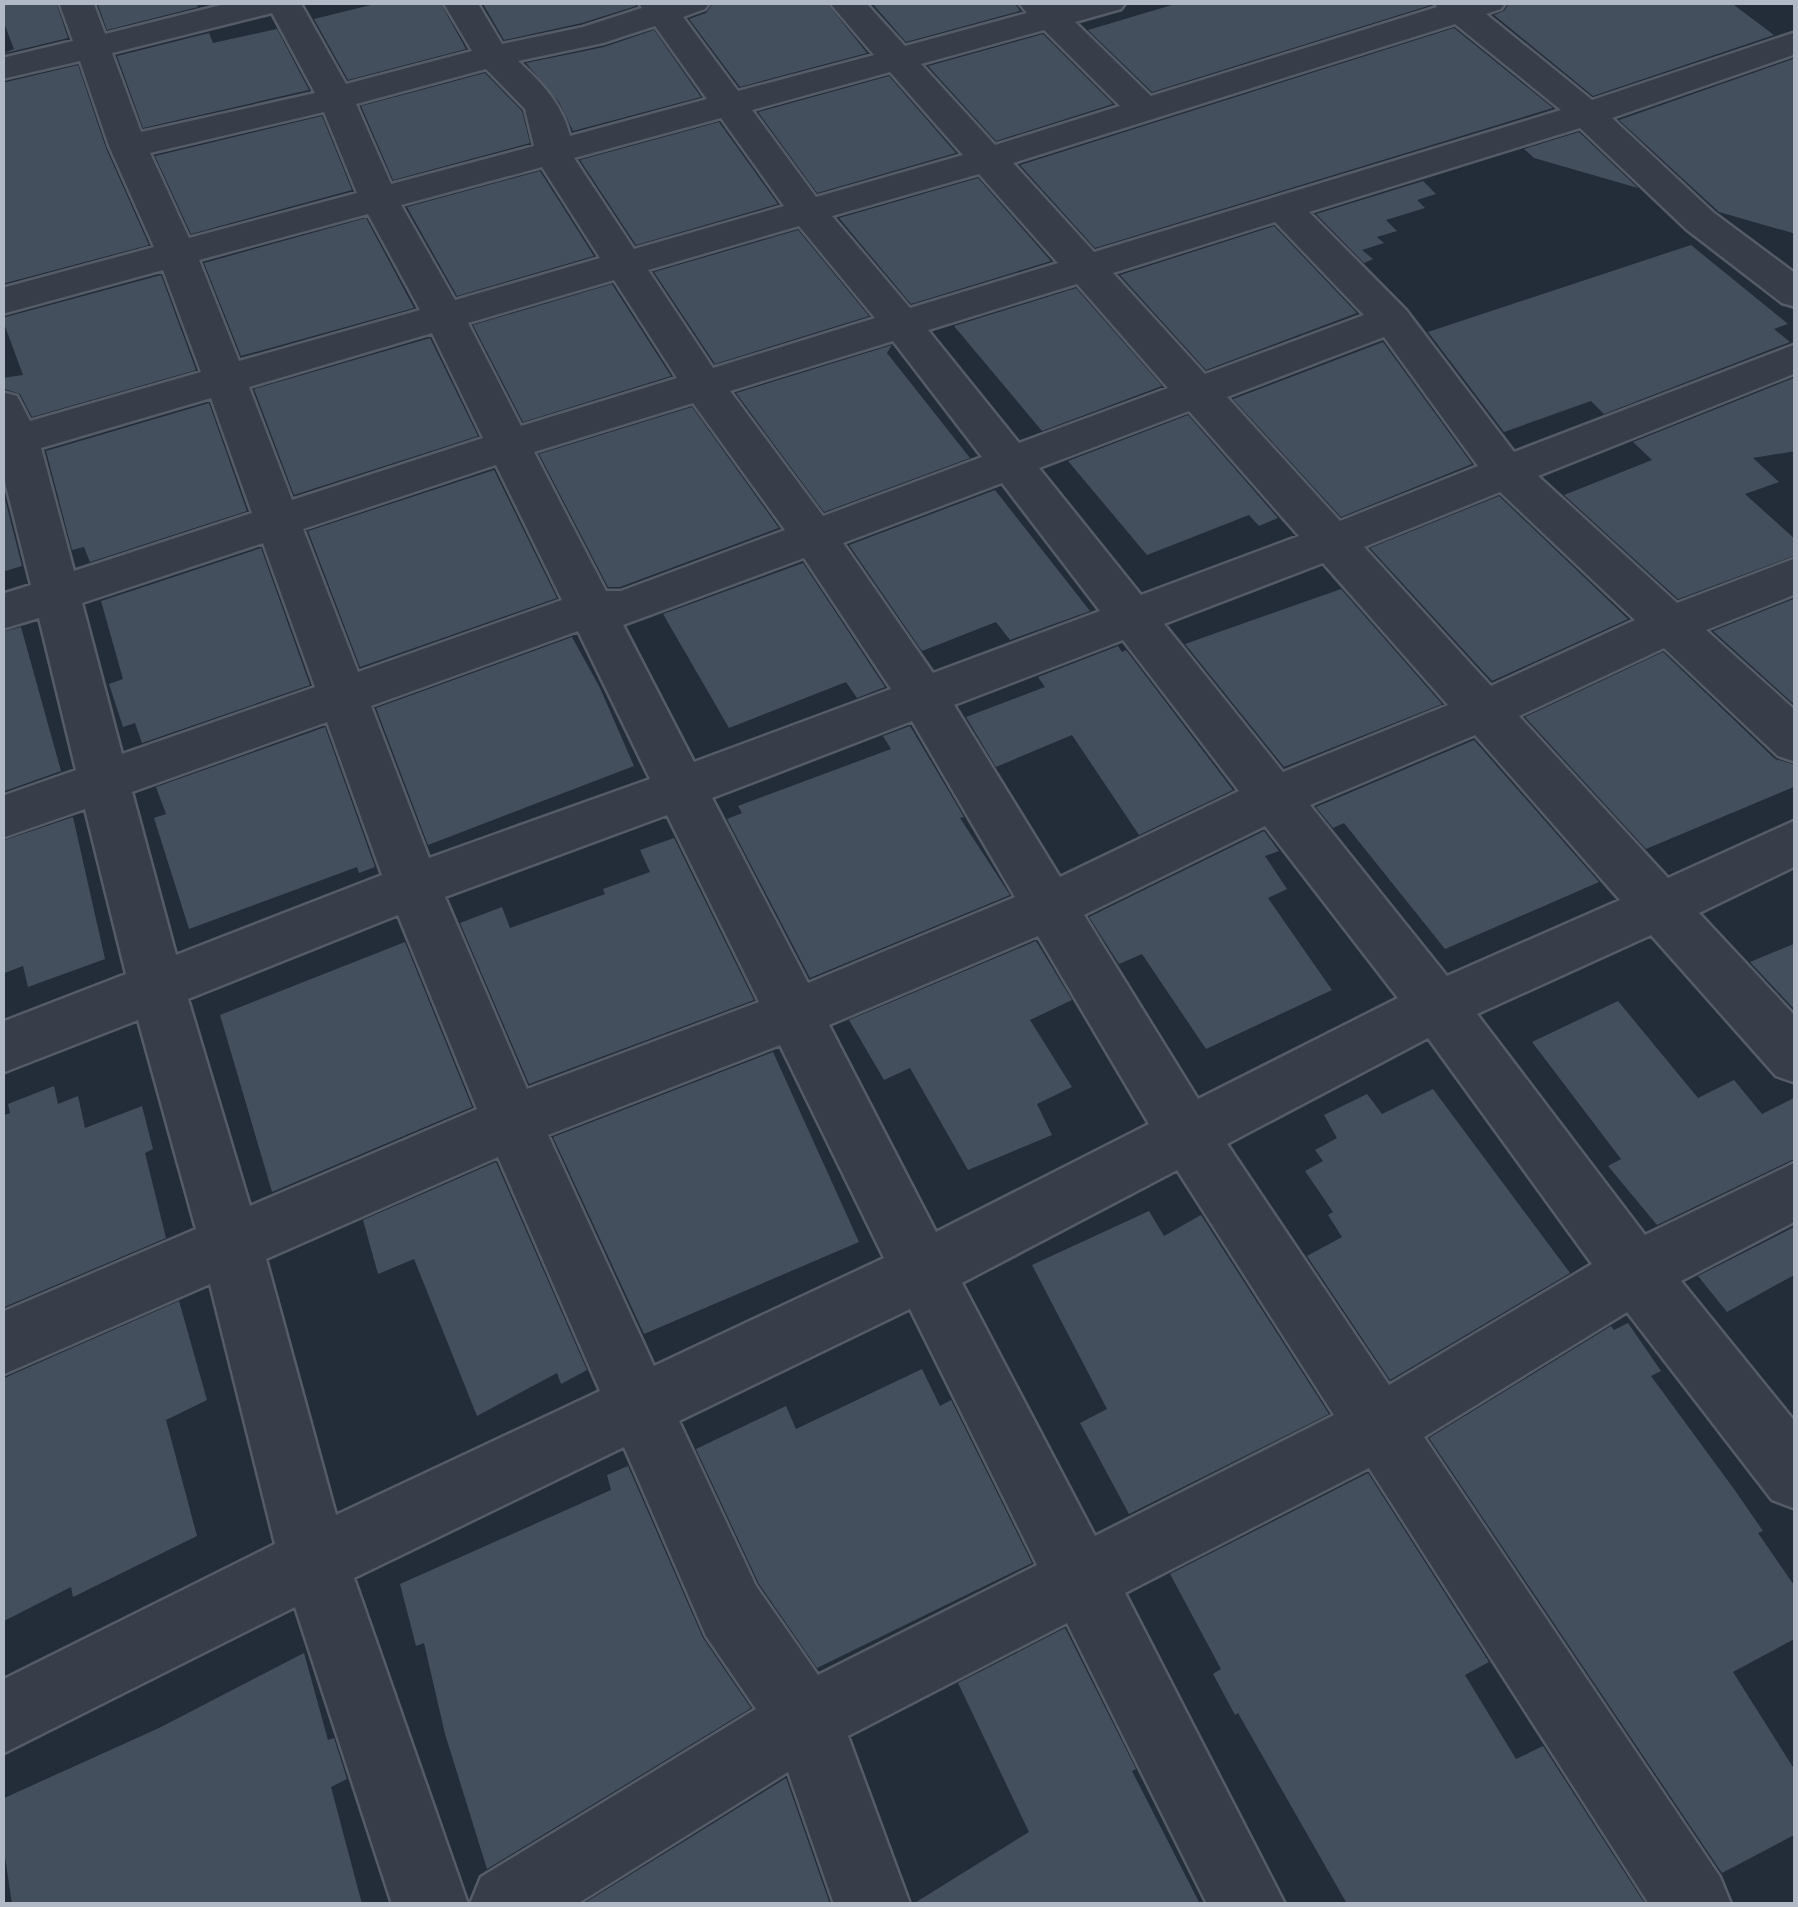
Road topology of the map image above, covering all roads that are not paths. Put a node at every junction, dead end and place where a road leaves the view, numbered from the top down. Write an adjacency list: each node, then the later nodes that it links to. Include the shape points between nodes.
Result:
1 (280, 2): 8 (street); 13 (street)
2 (460, 2): 10 (street)
3 (846, 2): 11 (street)
4 (1109, 2): 7 (street)
5 (669, 5): 10 (street, via 651,19); 14 (street)
6 (1466, 5): 15 (street); 16 (street)
7 (1043, 10): 11 (street); 15 (street)
8 (83, 26): 12 (street); 17 (street)
9 (1796, 42): 16 (street)
10 (493, 56): 13 (street); 18 (street, via 526,84 553,127)
11 (898, 61): 14 (street); 19 (street)
12 (2, 69)
13 (335, 96): 17 (street); 20 (street)
14 (726, 106): 18 (street); 22 (street)
15 (1145, 110): 19 (street)
16 (1587, 114): 21 (street); 26 (street, via 1700,220)
17 (128, 146): 23 (street)
18 (553, 156): 20 (street); 24 (street)
19 (985, 160): 22 (street); 25 (street)
20 (379, 200): 23 (street); 28 (street)
21 (1283, 208): 25 (street); 29 (street)
22 (806, 211): 24 (street); 30 (street)
23 (177, 255): 27 (street); 32 (street)
24 (624, 266): 28 (street); 33 (street)
25 (1081, 267): 30 (street); 34 (street)
26 (1796, 294)
27 (2, 302)
28 (443, 315): 32 (street); 36 (street)
29 (1392, 319): 34 (street); 38 (street)
30 (901, 324): 33 (street); 37 (street)
31 (1796, 357): 38 (street)
32 (225, 380): 35 (street); 39 (street)
33 (702, 384): 36 (street); 40 (street)
34 (1196, 395): 37 (street); 41 (street)
35 (7, 430): 43 (street)
36 (508, 446): 39 (street); 44 (street)
37 (1010, 463): 40 (street); 46 (street)
38 (1504, 470): 41 (street); 47 (street)
39 (275, 522): 43 (street); 48 (street)
40 (815, 538): 44 (street, via 624,608); 49 (street)
41 (1331, 542): 46 (street); 50 (street)
42 (1796, 575): 47 (street)
43 (57, 593): 45 (street); 52 (street)
44 (589, 610): 48 (street); 53 (street)
45 (2, 612)
46 (1132, 617): 49 (street); 54 (street)
47 (1672, 624): 50 (street); 51 (street)
48 (344, 693): 52 (street); 57 (street)
49 (923, 697): 53 (street); 59 (street)
50 (1481, 712): 54 (street); 58 (street)
51 (1796, 742)
52 (102, 783): 55 (street); 60 (street)
53 (680, 789): 57 (street); 62 (street)
54 (1274, 798): 59 (street); 61 (street)
55 (2, 817)
56 (1796, 841): 58 (street)
57 (414, 886): 60 (street); 65 (street)
58 (1661, 906): 61 (street); 64 (street)
59 (1049, 907): 62 (street); 66 (street)
60 (157, 988): 63 (street); 68 (street)
61 (1437, 1006): 66 (street); 70 (street)
62 (795, 1014): 65 (street); 69 (street)
63 (2, 1048)
64 (1796, 1058)
65 (512, 1122): 68 (street); 72 (street)
66 (1187, 1134): 69 (street); 73 (street)
67 (1796, 1190): 70 (street)
68 (232, 1247): 71 (street); 75 (street)
69 (923, 1271): 72 (street); 76 (street)
70 (1635, 1272): 73 (street); 74 (street)
71 (2, 1344)
72 (639, 1404): 75 (street); 78 (street, via 731,1610)
73 (1382, 1426): 76 (street); 83 (street)
74 (1796, 1476)
75 (314, 1561): 77 (street); 79 (street)
76 (1083, 1582): 78 (street); 82 (street)
77 (2, 1718)
78 (806, 1719): 80 (street); 81 (street)
79 (430, 1904)
80 (508, 1904)
81 (872, 1904)
82 (1247, 1904)
83 (1693, 1904)

